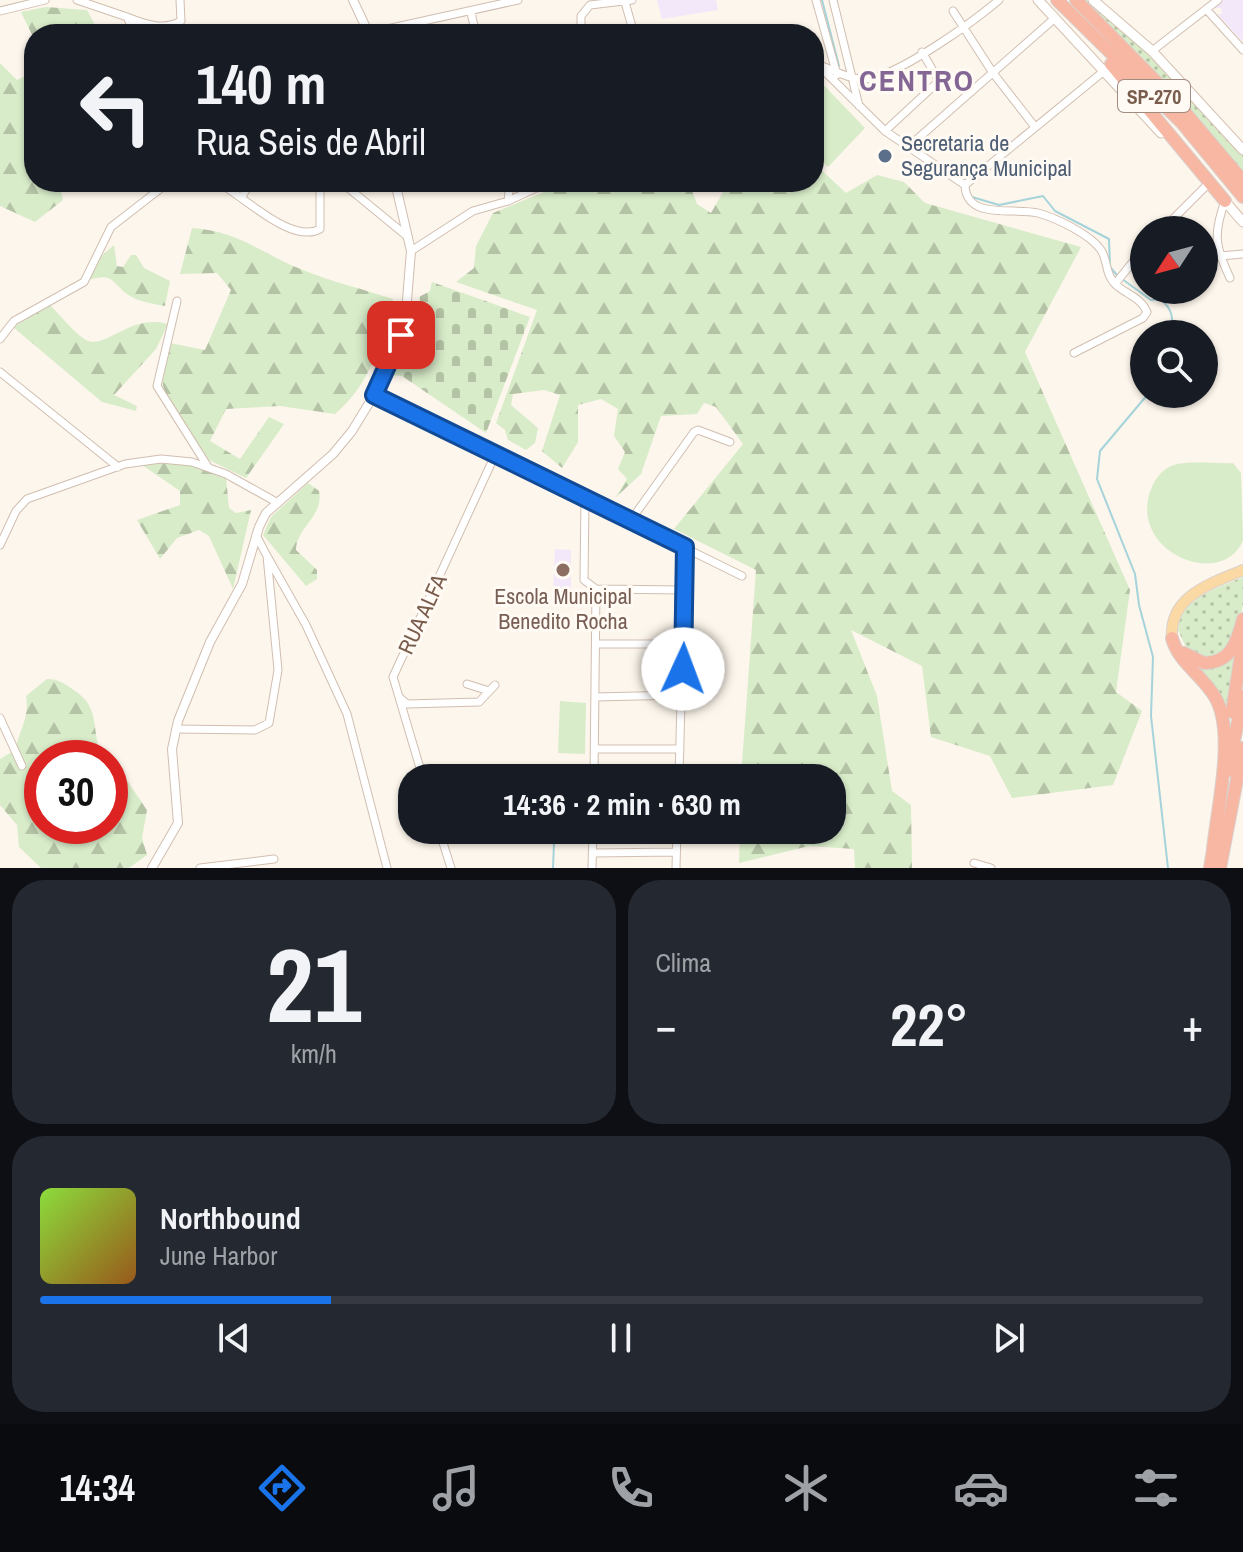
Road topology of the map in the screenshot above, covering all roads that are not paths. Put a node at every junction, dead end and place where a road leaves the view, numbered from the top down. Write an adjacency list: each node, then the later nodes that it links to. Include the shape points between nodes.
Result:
1 (45, 0): 18 (street)
2 (77, 0): 21 (street)
3 (180, 0): 21 (street, via 181,21 175,24 145,24)
4 (353, 0): 24 (street)
5 (518, 0): 20 (street)
6 (816, 0): 29 (street)
7 (833, 0): 40 (street)
8 (984, 0): 16 (street)
9 (999, 0): 16 (street)
10 (1038, 0): 22 (main road)
11 (1055, 0): 59 (highway, SP-270, via 1182,123); 61 (highway)
12 (1076, 0): 47 (highway, SP-270, via 1178,104)
13 (1093, 0): 33 (main road)
14 (1218, 0): 17 (street)
15 (628, 1): 27 (street, via 590,5); 28 (street)
16 (989, 8): 30 (street)
17 (1206, 9): 32 (street); 33 (street)
18 (0, 11)
19 (953, 11): 30 (street)
20 (471, 13): 25 (street); 26 (street)
21 (127, 17): 23 (street)
22 (1055, 18): 36 (main road); 39 (street)
23 (130, 24)
24 (364, 24)
25 (418, 24)
26 (474, 24)
27 (581, 24)
28 (632, 24)
29 (823, 24)
30 (964, 27): 34 (street); 39 (street)
31 (824, 29): 38 (street)
32 (1243, 50)
33 (1152, 51): 45 (main road)
34 (922, 52): 40 (street, via 877,76); 44 (street, via 939,81)
35 (824, 67): 38 (street)
36 (1104, 71): 43 (street); 48 (main road)
37 (824, 72): 41 (street)
38 (836, 72): 40 (street); 41 (street)
39 (993, 73): 43 (street); 46 (street)
40 (853, 77): 42 (street)
41 (838, 86): 42 (street)
42 (859, 106): 44 (street)
43 (1035, 127): 49 (street)
44 (885, 131): 46 (street)
45 (1242, 147)
46 (907, 148): 49 (street)
47 (1243, 181)
48 (1208, 184): 61 (main road); 62 (street)
49 (965, 185): 69 (street, via 978,207 1037,213 1087,238)
50 (156, 192): 72 (street, via 109,230 84,282 14,321)
51 (234, 192): 58 (street)
52 (245, 192): 58 (street)
53 (320, 192): 58 (street, via 322,222 316,232 285,227)
54 (353, 192): 64 (street)
55 (397, 192): 64 (street)
56 (509, 192): 60 (street)
57 (527, 192): 60 (street)
58 (242, 197)
59 (1243, 197)
60 (508, 201): 65 (street, via 473,211)
61 (1225, 201): 63 (main road); 67 (street, via 1215,227)
62 (1176, 216)
63 (1243, 222)
64 (410, 238): 65 (street)
65 (411, 251): 75 (street, via 405,325)
66 (1243, 254): 67 (street)
67 (1220, 256): 70 (street)
68 (1130, 264): 69 (street)
69 (1118, 278): 73 (street, via 1142,303 1146,315)
70 (1230, 278)
71 (177, 301): 79 (street, via 157,386)
72 (0, 339)
73 (1074, 353)
74 (0, 372): 78 (street)
75 (374, 395): 77 (street); 81 (street, via 333,454)
76 (730, 442): 82 (street, via 694,432)
77 (495, 455): 80 (street); 99 (street, RUA ALFA, via 397,667 393,677)
78 (118, 467): 79 (street, via 161,459); 84 (street, via 27,499)
79 (208, 467): 81 (street)
80 (585, 499): 82 (street); 89 (street, via 584,580)
81 (278, 503): 83 (street, via 266,513)
82 (631, 520): 85 (street)
83 (256, 535): 86 (street); 102 (street, via 242,584 210,642)
84 (0, 545)
85 (685, 547): 88 (street); 90 (street)
86 (267, 556): 102 (street, via 278,670 269,723 255,730); 121 (street, via 347,714)
87 (1239, 572): 92 (main road, via 1179,605)
88 (742, 576)
89 (596, 589): 90 (street); 94 (street)
90 (685, 590): 95 (street)
91 (1243, 619): 92 (highway, via 1235,647 1211,663 1190,657)
92 (1172, 638): 110 (highway, via 1220,707)
93 (1243, 641): 110 (highway)
94 (596, 644): 95 (street); 100 (street)
95 (684, 644): 97 (street)
96 (467, 684): 99 (street, via 492,688 479,702 407,704)
97 (681, 695): 100 (street); 105 (street)
98 (1243, 696): 114 (highway)
99 (398, 697): 106 (street, RUA ALFA)
100 (595, 697): 104 (street)
101 (0, 718): 109 (street)
102 (176, 729): 119 (street, via 172,760 178,823)
103 (1243, 748): 127 (highway)
104 (595, 749): 105 (street); 107 (street)
105 (680, 749): 108 (street)
106 (419, 764)
107 (594, 764)
108 (679, 764)
109 (22, 766)
110 (1222, 766): 114 (highway)
111 (443, 844): 122 (street)
112 (593, 844): 116 (street)
113 (676, 844): 115 (street)
114 (1213, 849): 126 (highway)
115 (676, 852): 116 (street); 124 (street)
116 (593, 853): 123 (street)
117 (274, 859): 120 (street)
118 (974, 863): 125 (street)
119 (152, 868)
120 (200, 868)
121 (387, 868)
122 (451, 868)
123 (592, 868)
124 (676, 868)
125 (991, 868)
126 (1210, 868)
127 (1220, 868)

